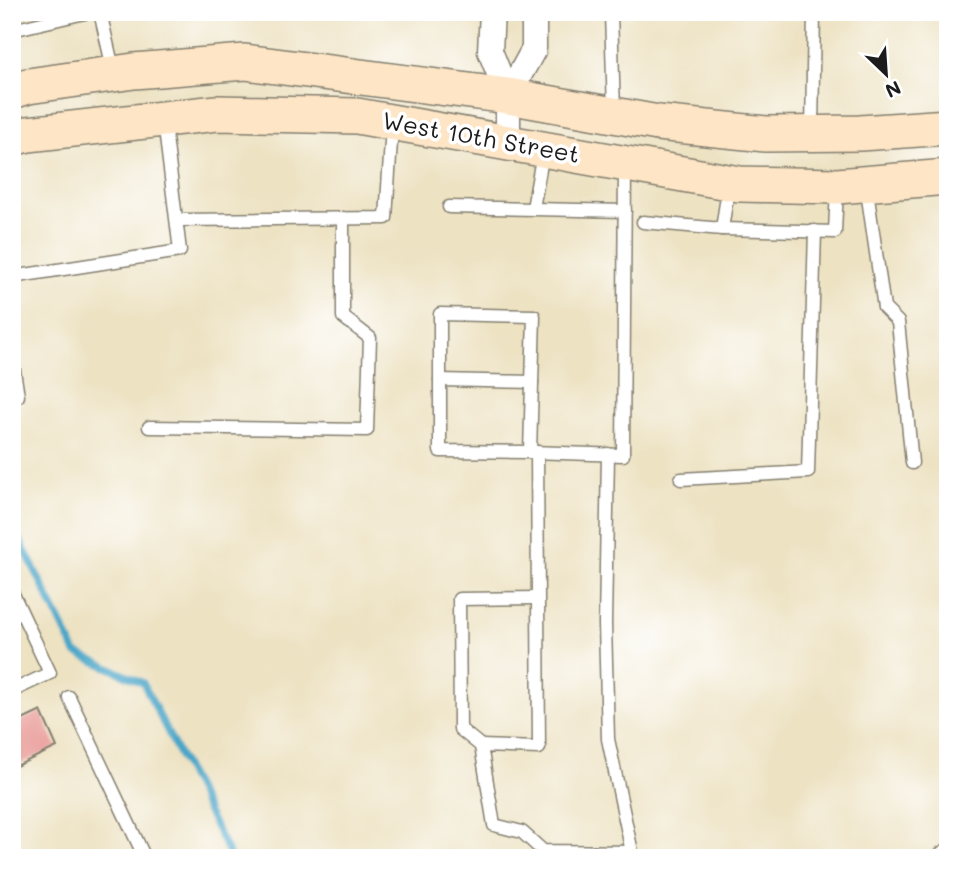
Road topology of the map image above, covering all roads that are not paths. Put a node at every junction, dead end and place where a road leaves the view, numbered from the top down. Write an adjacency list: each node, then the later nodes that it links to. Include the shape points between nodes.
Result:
1 (89, 12): 7 (lane)
2 (100, 12): 8 (lane)
3 (492, 12): 10 (street, via 490,51)
4 (534, 12): 10 (street, via 534,49)
5 (611, 12): 11 (lane)
6 (814, 12): 15 (lane)
7 (12, 30)
8 (114, 74): 9 (main road, West 10th Street); 10 (main road, West 10th Street, via 246,62)
9 (12, 91)
10 (508, 96): 11 (main road, West 10th Street); 17 (street)
11 (614, 116): 15 (main road, West 10th Street, via 766,134)
12 (164, 118): 13 (main road, West 10th Street, via 217,113 357,116); 16 (main road, West 10th Street); 27 (lane)
13 (392, 122): 17 (main road, West 10th Street); 26 (lane, via 386,218)
14 (948, 127): 15 (main road, West 10th Street)
15 (812, 134)
16 (12, 138)
17 (508, 142): 18 (main road, West 10th Street)
18 (544, 148): 19 (main road, West 10th Street); 24 (lane)
19 (625, 163): 21 (main road, West 10th Street); 25 (lane)
20 (948, 177): 22 (main road, West 10th Street)
21 (729, 183): 22 (main road, West 10th Street); 29 (lane)
22 (852, 185): 30 (lane, via 835,232); 39 (lane, via 884,308 898,323)
23 (449, 207): 24 (lane)
24 (534, 208): 25 (lane)
25 (625, 211): 38 (lane, via 623,455)
26 (343, 218): 27 (lane); 36 (lane, via 343,317 370,338 366,430)
27 (178, 220): 31 (lane, via 180,251)
28 (643, 222): 29 (lane)
29 (722, 229): 30 (lane)
30 (815, 231): 40 (lane, via 808,472)
31 (12, 277)
32 (12, 358): 35 (lane, via 18,396)
33 (440, 380): 34 (lane); 34 (lane, via 440,314 534,316); 37 (lane, via 440,451)
34 (532, 382): 37 (lane)
35 (12, 397)
36 (149, 427)
37 (534, 452): 38 (lane); 42 (lane)
38 (608, 454): 45 (lane, via 608,739 632,852 543,851 522,832 494,825)
39 (912, 463)
40 (681, 479)
41 (12, 592): 43 (lane, via 50,673)
42 (537, 598): 45 (lane, via 539,748); 45 (lane, via 459,599 460,729)
43 (12, 691)
44 (69, 697): 46 (lane)
45 (481, 746)
46 (145, 858)

